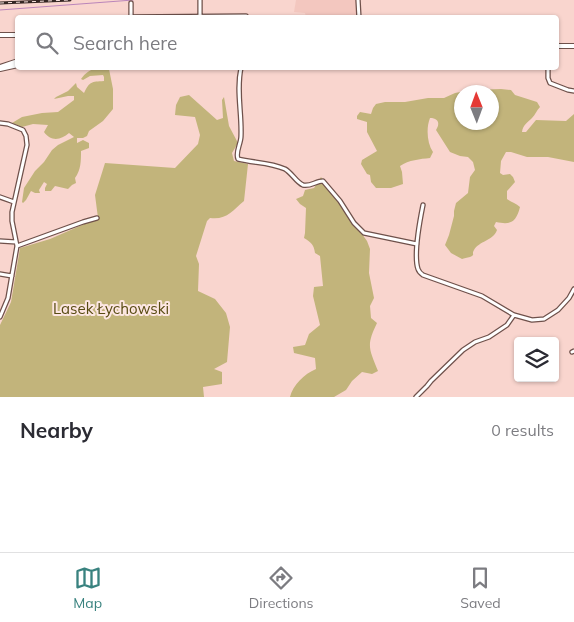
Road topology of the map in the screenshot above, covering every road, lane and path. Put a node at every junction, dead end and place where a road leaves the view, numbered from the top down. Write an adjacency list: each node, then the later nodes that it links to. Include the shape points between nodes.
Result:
1 (200, 0): 5 (street)
2 (358, 0): 6 (street)
3 (131, 3): 4 (street)
4 (131, 15)
5 (200, 15)
6 (360, 15)
7 (0, 35): 8 (main road)
8 (15, 36)
9 (559, 46): 10 (main road)
10 (574, 46)
11 (15, 64): 12 (main road)
12 (0, 68)
13 (241, 70): 23 (street, via 238,159 264,162 287,170 301,184 308,186 325,182 364,233)
14 (548, 70): 15 (street, via 550,82)
15 (574, 91)
16 (0, 123): 18 (street, via 23,130 26,136 27,145)
17 (0, 197): 18 (street)
18 (14, 202): 22 (street, via 11,216)
19 (423, 205): 23 (street)
20 (97, 218): 22 (street)
21 (0, 241): 22 (street)
22 (16, 244): 25 (street)
23 (417, 244): 28 (street, via 417,267 422,275 482,296)
24 (0, 274): 25 (street)
25 (12, 276): 27 (street)
26 (574, 289): 28 (street, via 558,310 544,319 532,320)
27 (2, 310): 29 (street)
28 (514, 315): 30 (street, via 489,337 463,350)
29 (0, 317)
30 (416, 397)

